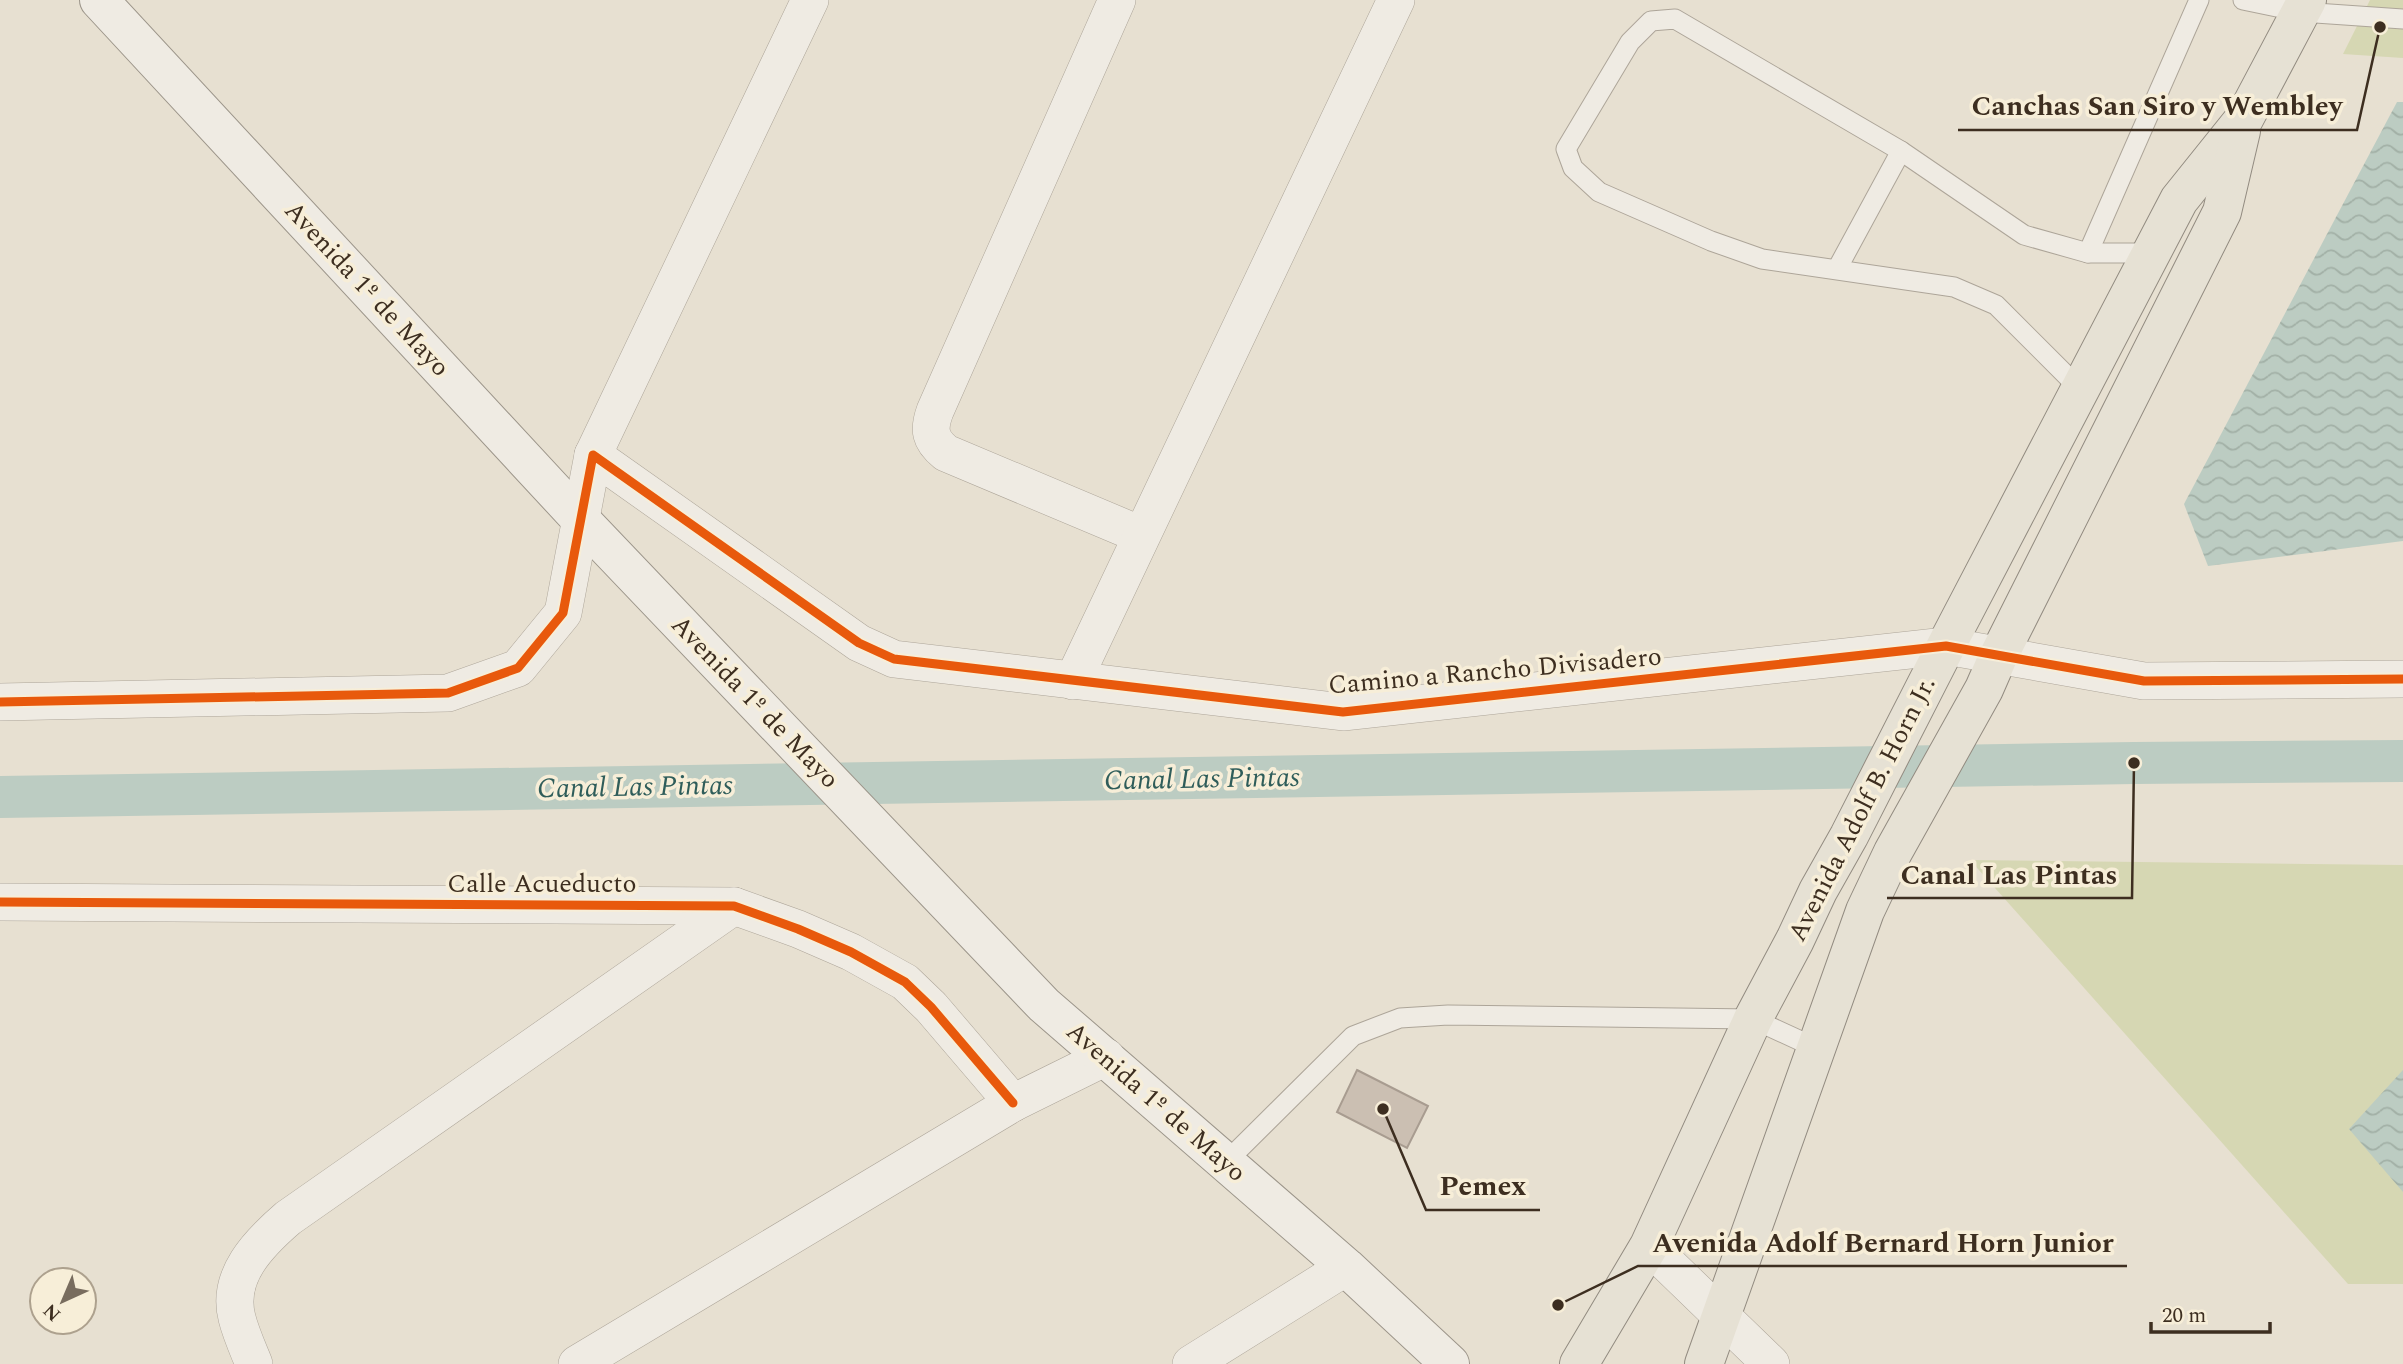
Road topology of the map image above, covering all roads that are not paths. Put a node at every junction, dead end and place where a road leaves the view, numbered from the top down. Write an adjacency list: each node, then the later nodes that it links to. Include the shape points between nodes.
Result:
1 (99, 0): 16 (main road, Avenida 1º de Mayo)
2 (810, 0): 15 (street)
3 (1117, 0): 17 (street, via 935,411 930,435 946,453)
4 (1396, 0): 17 (street)
5 (2199, 0): 11 (lane)
6 (2243, 0): 7 (lane)
7 (2304, 6): 8 (lane); 9 (main road, Avenida Adolf B. Horn Jr.)
8 (2403, 19)
9 (2244, 119): 12 (main road, Avenida Adolf B. Horn Jr., via 2179,200); 19 (main road, Avenida Adolf B. Horn Jr., via 2222,212)
10 (1901, 151): 11 (lane, via 2024,236); 13 (lane); 13 (lane, via 1675,19 1651,21 1630,42 1566,149 1573,168 1599,192 1762,259)
11 (2088, 253): 12 (lane)
12 (2151, 253): 14 (main road, Avenida Adolf B. Horn Jr.)
13 (1837, 269): 14 (lane, via 1954,288 1996,305)
14 (2080, 389): 18 (main road, Avenida Adolf B. Horn Jr.)
15 (593, 455): 16 (street); 21 (street, Camino a Rancho Divisadero, via 859,643 894,659)
16 (581, 520): 22 (street, via 563,612 518,668 448,693); 27 (main road, Avenida 1º de Mayo, via 1044,1005)
17 (1141, 535): 21 (street)
18 (1938, 661): 19 (street, Camino a Rancho Divisadero); 21 (street, Camino a Rancho Divisadero, via 1343,712); 25 (main road, Avenida Adolf B. Horn Jr.)
19 (1991, 673): 20 (street, Camino a Rancho Divisadero, via 2144,681); 26 (main road, Avenida Adolf B. Horn Jr., via 1865,911)
20 (2403, 679)
21 (1073, 681)
22 (0, 702)
23 (0, 902): 24 (street, Calle Acueducto)
24 (734, 905): 28 (street, Calle Acueducto, via 830,943 905,982); 34 (street, via 262,1240 239,1275 236,1295 236,1316)
25 (1754, 1018): 26 (lane); 29 (lane, via 1448,1014 1401,1018 1353,1036); 30 (main road, Avenida Adolf B. Horn Jr.)
26 (1816, 1048): 32 (main road, Avenida Adolf B. Horn Jr.)
27 (1106, 1057): 28 (street); 29 (main road, Avenida 1º de Mayo)
28 (1013, 1103): 35 (street)
29 (1225, 1163): 31 (main road, Avenida 1º de Mayo)
30 (1649, 1246): 32 (street); 37 (main road, Avenida Adolf B. Horn Jr.)
31 (1346, 1267): 33 (main road, Avenida 1º de Mayo); 36 (street)
32 (1721, 1314): 38 (main road, Avenida Adolf B. Horn Jr.); 39 (street)
33 (1442, 1361)
34 (254, 1364)
35 (577, 1364)
36 (1191, 1364)
37 (1579, 1364)
38 (1704, 1364)
39 (1771, 1364)

